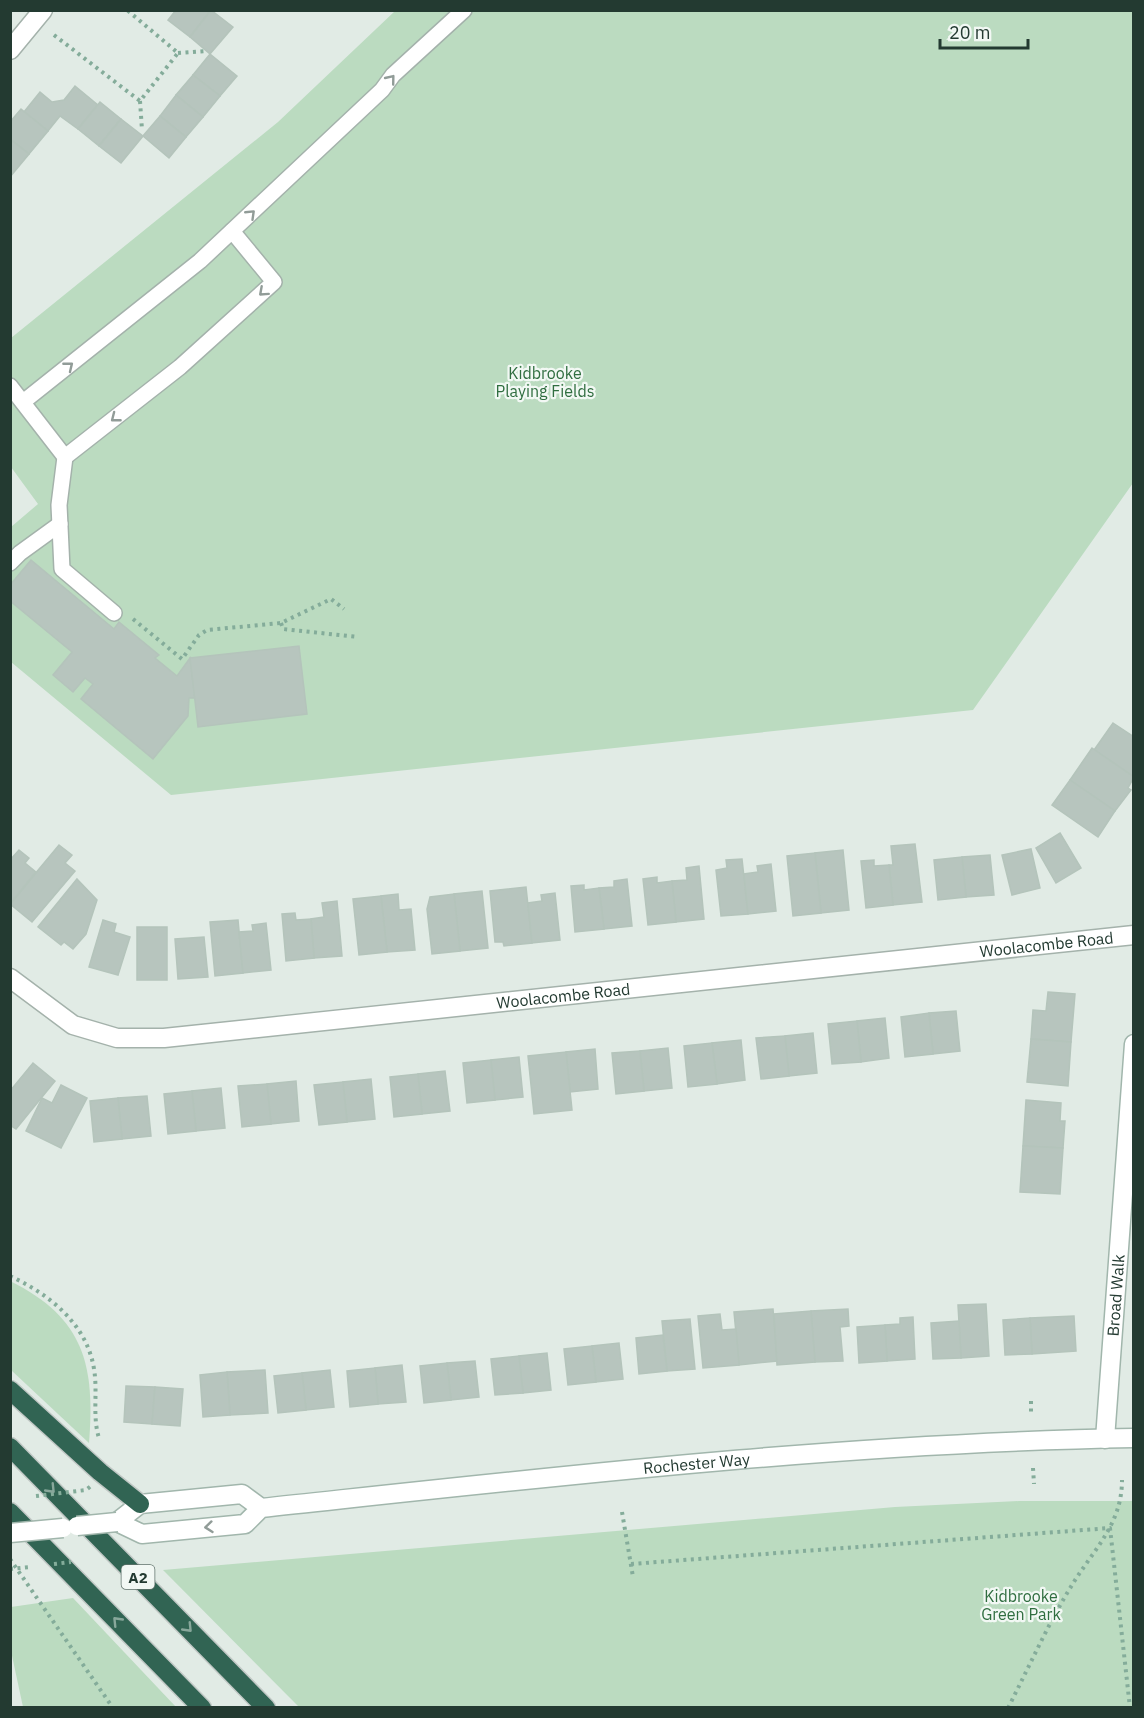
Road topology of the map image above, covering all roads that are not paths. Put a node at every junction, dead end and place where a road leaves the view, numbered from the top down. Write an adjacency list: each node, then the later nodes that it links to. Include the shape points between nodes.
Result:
1 (43, 10): 3 (street)
2 (464, 10): 4 (lane, one-way to 2)
3 (10, 50)
4 (232, 231): 6 (lane, one-way to 4); 7 (lane, one-way to 7, via 274,282 180,367)
5 (10, 386): 6 (lane)
6 (23, 402): 7 (lane)
7 (65, 457): 8 (lane)
8 (60, 524): 9 (lane); 10 (lane, via 62,568)
9 (10, 563)
10 (114, 613)
11 (1134, 935): 12 (street, Woolacombe Road, via 164,1038 117,1038 73,1025)
12 (10, 978)
13 (1134, 1044): 16 (street, Broad Walk)
14 (10, 1390): 18 (highway)
15 (1134, 1438): 16 (street, Rochester Way)
16 (1105, 1439): 19 (street, Rochester Way, via 823,1452)
17 (10, 1447): 24 (highway, A2, one-way to 24)
18 (140, 1504): 19 (street, via 242,1494); 21 (street)
19 (261, 1508): 21 (street, Rochester Way, one-way to 21, via 245,1524 142,1534)
20 (10, 1512): 23 (highway, one-way to 20)
21 (117, 1522): 22 (street, Rochester Way, bridge)
22 (10, 1533)
23 (202, 1707)
24 (266, 1707)

